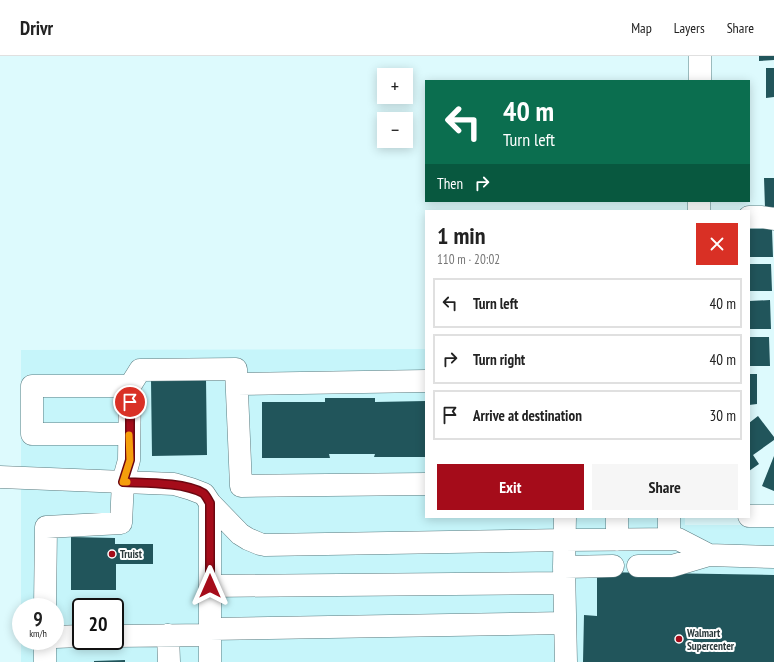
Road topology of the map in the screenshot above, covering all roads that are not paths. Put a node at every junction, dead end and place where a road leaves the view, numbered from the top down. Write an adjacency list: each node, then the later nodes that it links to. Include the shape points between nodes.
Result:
1 (700, 56): 2 (lane)
2 (700, 80)
3 (750, 217): 4 (lane)
4 (774, 219)
5 (425, 381): 6 (lane)
6 (237, 384): 7 (lane, via 236,369 140,370); 12 (lane)
7 (130, 386): 8 (lane); 8 (lane, via 32,386 32,434)
8 (129, 434): 10 (lane, via 130,460)
9 (0, 477): 10 (lane)
10 (123, 482): 13 (lane, via 174,484 204,494); 28 (lane, via 121,523 46,527)
11 (425, 484): 12 (lane)
12 (241, 486): 13 (lane)
13 (215, 508): 20 (lane, via 248,540 265,545); 27 (lane)
14 (750, 516): 15 (lane)
15 (774, 516)
16 (564, 518): 20 (lane)
17 (617, 518): 21 (lane)
18 (669, 518): 19 (lane)
19 (669, 539): 21 (lane); 22 (lane, via 678,540)
20 (564, 540): 21 (lane); 26 (lane)
21 (617, 540)
22 (709, 555): 23 (lane); 25 (lane, via 672,566)
23 (774, 557)
24 (613, 566): 26 (lane)
25 (638, 566)
26 (564, 575): 27 (lane); 29 (lane)
27 (210, 586): 30 (lane)
28 (45, 598)
29 (565, 623): 30 (lane); 37 (lane)
30 (210, 632): 31 (lane); 36 (lane)
31 (168, 635): 32 (lane); 35 (lane)
32 (124, 636)
33 (45, 650): 34 (lane)
34 (45, 662)
35 (169, 662)
36 (210, 662)
37 (566, 662)

